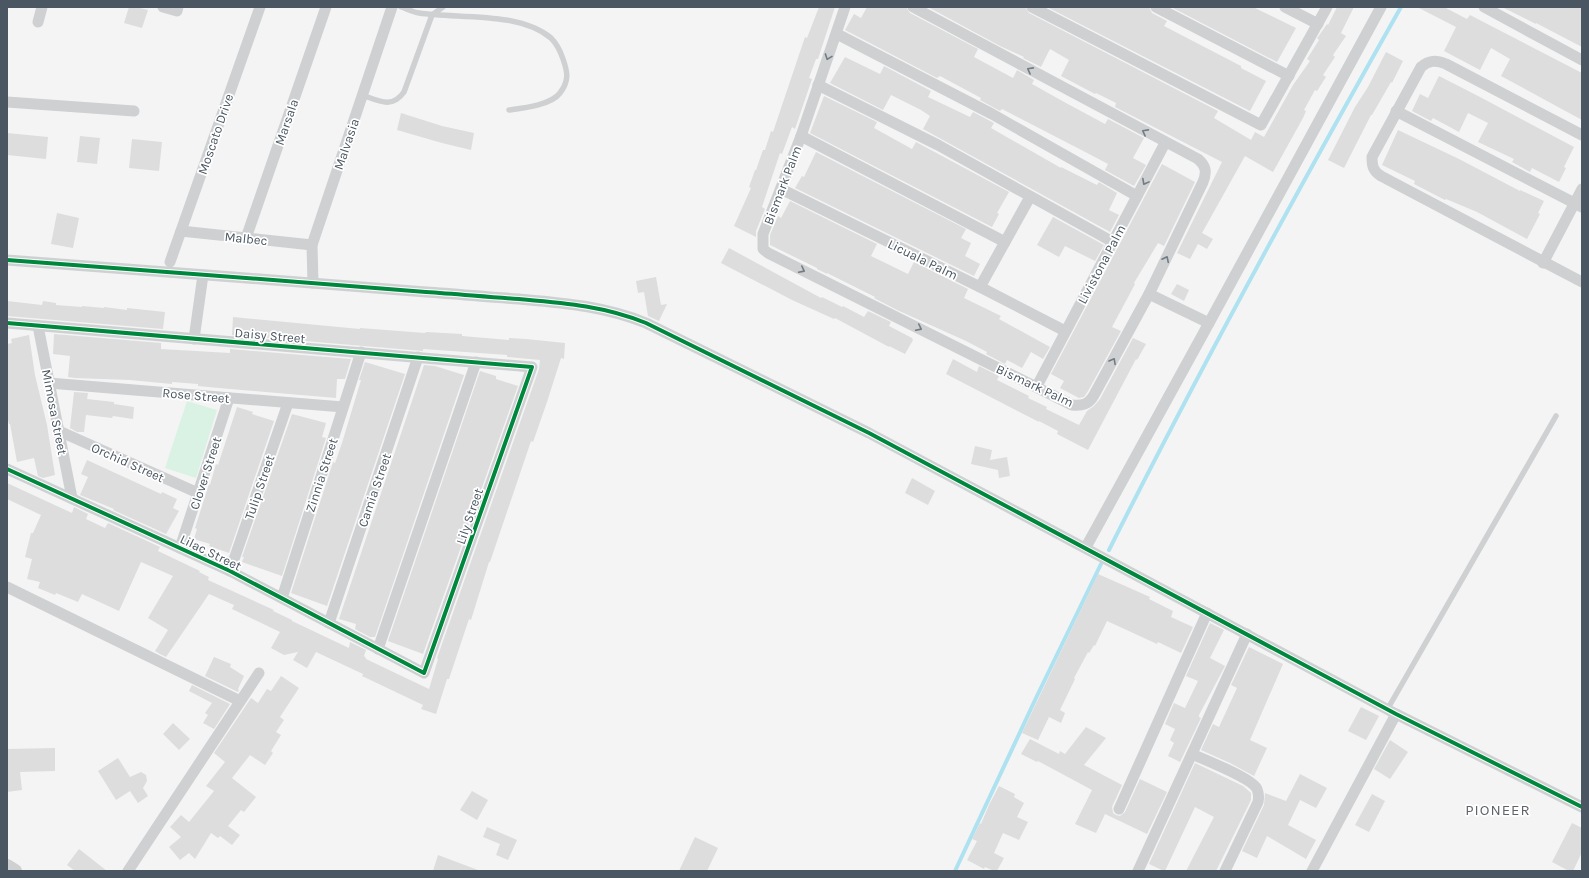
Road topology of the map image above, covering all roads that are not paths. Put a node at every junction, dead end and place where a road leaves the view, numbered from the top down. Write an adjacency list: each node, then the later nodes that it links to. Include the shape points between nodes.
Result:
1 (42, 7): 18 (street)
2 (163, 7): 3 (street, via 176,11)
3 (178, 7)
4 (260, 7): 37 (street, Moscato Drive)
5 (326, 7): 38 (street, Marsala)
6 (392, 7): 24 (street, Malvasia)
7 (401, 7): 17 (lane, via 416,13)
8 (443, 7): 17 (lane)
9 (845, 7): 20 (street, Bismark Palm)
10 (913, 7): 31 (street, Bismark Palm, one-way to 10)
11 (1032, 7): 22 (street, via 1261,125)
12 (1156, 7): 22 (street)
13 (1284, 7): 19 (street)
14 (1328, 7): 19 (street)
15 (1381, 7): 51 (street)
16 (1484, 7): 21 (street)
17 (432, 15): 24 (lane, via 404,92 399,99 390,103); 26 (lane, via 475,16 509,21 535,29 552,39 562,55 567,70 566,84 557,97 542,104)
18 (38, 22)
19 (1318, 24): 22 (street)
20 (837, 34): 23 (street, Bismark Palm, one-way to 23); 34 (street, via 992,114)
21 (1582, 60)
22 (1289, 76)
23 (818, 85): 30 (street, Bismark Palm); 35 (street, via 938,145)
24 (362, 95): 41 (street, Malvasia)
25 (7, 102): 27 (street)
26 (509, 110)
27 (134, 111)
28 (1396, 111): 29 (street, via 1420,67 1432,61 1439,62); 36 (street); 44 (street, via 1372,157 1373,169)
29 (1582, 135)
30 (801, 136): 32 (street, Bismark Palm); 39 (street)
31 (1165, 143): 34 (street, Livistona Palm, one-way to 34); 49 (street, Bismark Palm, one-way to 31, via 1206,176 1203,163)
32 (781, 189): 48 (street, Licuala Palm); 60 (street, Bismark Palm, one-way to 60, via 763,234 763,246 768,253)
33 (1582, 189): 36 (street)
34 (1138, 196): 40 (street, Livistona Palm)
35 (1030, 197): 39 (street); 40 (street)
36 (1578, 205): 44 (street)
37 (181, 231): 38 (street, Malbec); 43 (street, Moscato Drive)
38 (246, 238): 41 (street, Malbec)
39 (1005, 242): 48 (street)
40 (1113, 242): 53 (street, Livistona Palm)
41 (312, 245): 47 (street, Malvasia)
42 (7, 260): 45 (street)
43 (170, 262)
44 (1543, 262): 46 (street)
45 (203, 276): 47 (street); 54 (street)
46 (1582, 282)
47 (313, 283): 69 (street, via 554,302 605,309 627,316 869,432)
48 (980, 287): 53 (street, Licuala Palm)
49 (1150, 294): 51 (street); 60 (street, Bismark Palm, one-way to 49, via 1072,405 1090,401)
50 (7, 323): 52 (street, Daisy Street)
51 (1210, 323): 69 (street)
52 (38, 326): 54 (street, Daisy Street); 59 (street, Mimosa Street)
53 (1065, 332): 60 (street, Livistona Palm)
54 (194, 339): 55 (street, Daisy Street)
55 (360, 352): 56 (street, Daisy Street); 63 (street, Zinnia Street)
56 (418, 357): 57 (street, Daisy Street); 75 (street, Camia Street)
57 (476, 362): 58 (street, Daisy Street); 77 (street)
58 (532, 367): 79 (street, Lily Street)
59 (50, 383): 61 (street, Rose Street); 65 (street, Mimosa Street)
60 (1037, 386)
61 (229, 398): 62 (street, Rose Street); 67 (street, Clover Street)
62 (288, 403): 63 (street, Rose Street); 71 (street, Tulip Street)
63 (343, 407): 73 (street, Zinnia Street)
64 (1556, 416): 81 (lane)
65 (59, 430): 67 (street, Orchid Street); 68 (street, Mimosa Street)
66 (8, 466): 68 (street, Lilac Street)
67 (198, 493): 70 (street, Clover Street)
68 (72, 498): 70 (street, Lilac Street)
69 (1086, 547): 74 (street)
70 (180, 548): 71 (street, Lilac Street)
71 (230, 571): 73 (street, Lilac Street)
72 (7, 587): 80 (street)
73 (282, 598): 75 (street, Lilac Street)
74 (1208, 613): 76 (street); 84 (street)
75 (329, 623): 77 (street, Lilac Street)
76 (1247, 634): 81 (street); 82 (street)
77 (378, 649): 79 (street, Lilac Street)
78 (259, 673): 80 (street)
79 (424, 673)
80 (240, 701): 87 (street)
81 (1392, 712): 83 (street); 90 (street)
82 (1192, 754): 88 (street); 89 (street, via 1245,778 1257,789 1259,795)
83 (1582, 807)
84 (1119, 809)
85 (7, 866): 86 (street)
86 (15, 871)
87 (128, 871)
88 (1138, 871)
89 (1225, 871)
90 (1312, 871)

